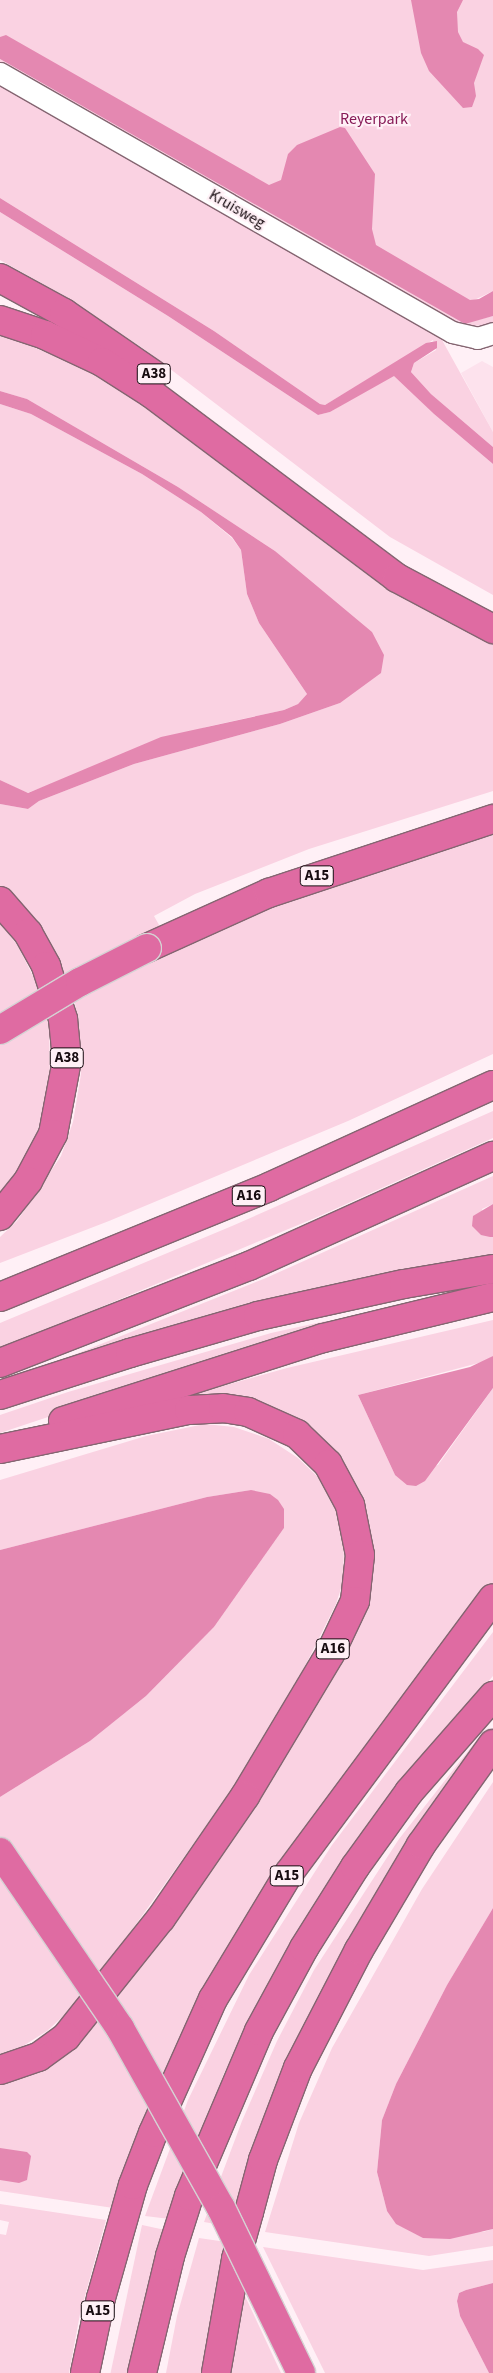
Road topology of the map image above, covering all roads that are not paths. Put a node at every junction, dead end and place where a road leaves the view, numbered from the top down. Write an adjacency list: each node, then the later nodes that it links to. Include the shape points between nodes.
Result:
1 (0, 73): 4 (street, Kruisweg, via 452,332)
2 (0, 278): 5 (highway, A38, via 64,313 161,379)
3 (0, 320): 5 (highway, via 45,335 102,362 152,394)
4 (485, 336)
5 (288, 498): 6 (highway, via 397,578)
6 (493, 629)
7 (493, 820): 9 (highway, A15, bridge, via 269,893 80,982)
8 (0, 901): 12 (highway, A38, via 28,933 46,966 63,1019 67,1060 53,1134 28,1181)
9 (0, 1030)
10 (493, 1085): 14 (highway, A16, via 269,1187)
11 (493, 1156): 16 (highway, via 249,1266)
12 (0, 1216)
13 (493, 1269): 17 (highway, via 404,1284 258,1316 130,1352)
14 (0, 1297)
15 (493, 1297): 18 (highway, via 404,1316 251,1359)
16 (0, 1363)
17 (0, 1395)
18 (0, 1442)
19 (0, 1449): 24 (highway, A16, via 189,1410 223,1408 248,1412 297,1434 328,1464 350,1505 360,1555 355,1601 330,1654 245,1796 161,1918 66,2037 38,2057)
20 (493, 1598): 25 (highway, A15, via 340,1800 248,1938 213,1999 182,2065 133,2186 113,2250)
21 (493, 1696): 26 (highway, via 409,1792 355,1867 304,1948 259,2031 189,2196 170,2256)
22 (493, 1744): 27 (highway, via 421,1845 359,1950 284,2099 236,2259)
23 (0, 1852): 28 (highway, bridge, via 125,2036 221,2208)
24 (0, 2070)
25 (85, 2373)
26 (142, 2373)
27 (216, 2373)
28 (301, 2373)

